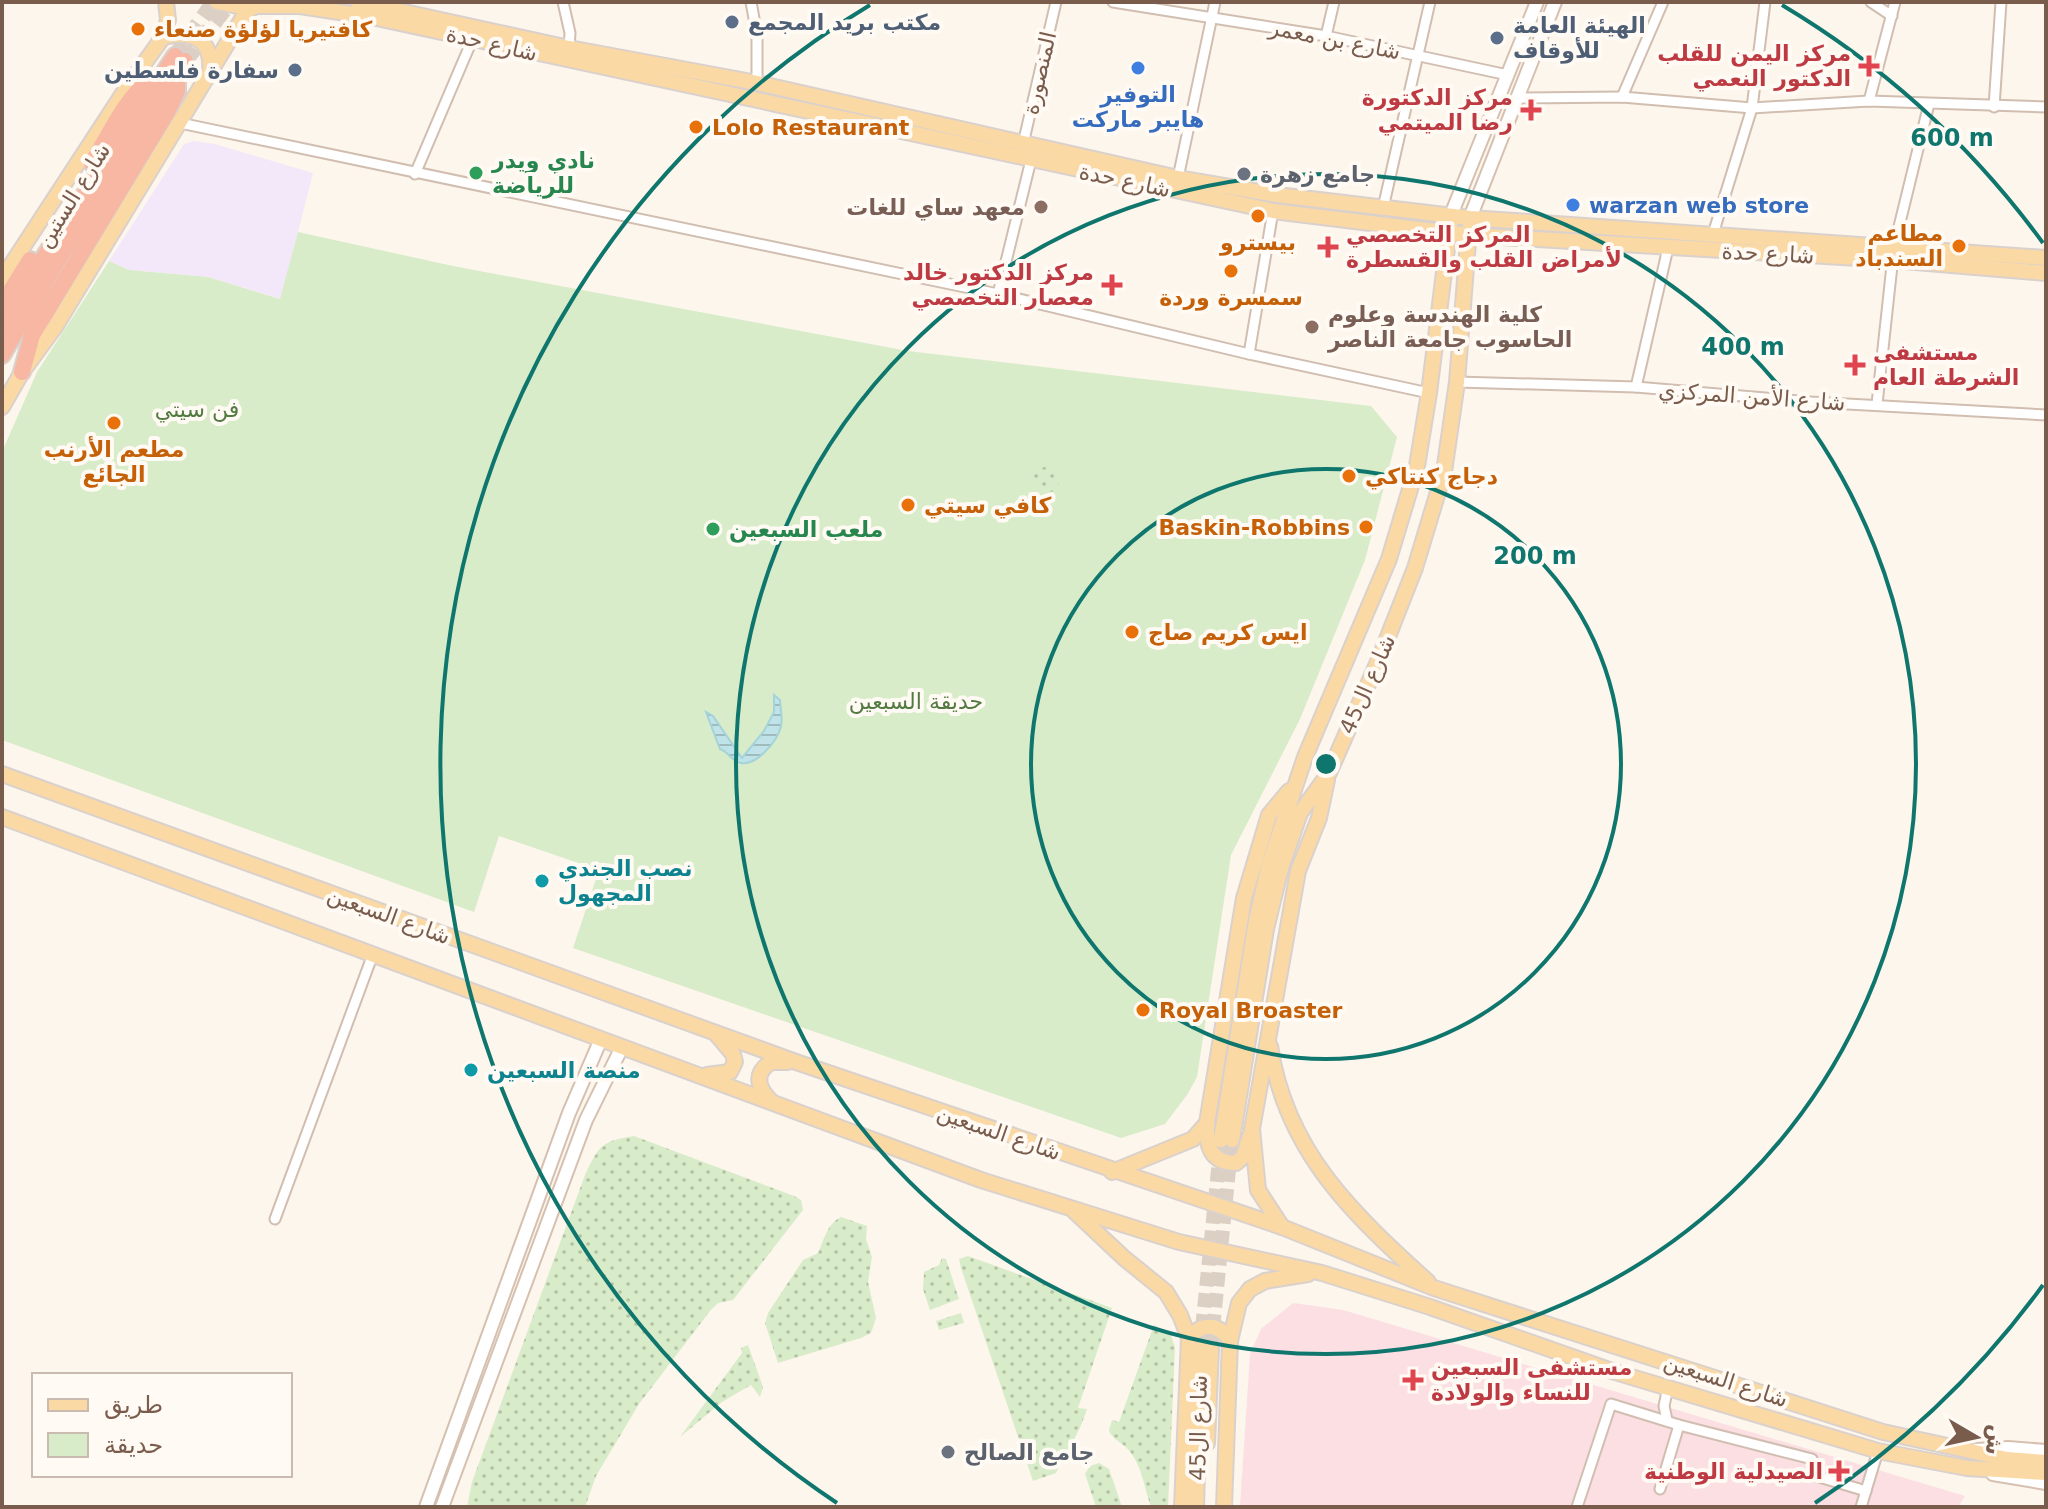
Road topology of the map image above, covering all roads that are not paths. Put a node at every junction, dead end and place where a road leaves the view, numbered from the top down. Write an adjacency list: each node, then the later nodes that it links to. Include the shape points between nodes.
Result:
1 (166, 2): 22 (main road)
2 (217, 2): 18 (main road, شارع حدة)
3 (358, 2): 24 (main road, شارع حدة)
4 (563, 2): 24 (street)
5 (751, 2): 29 (street)
6 (1056, 2): 38 (street, المنصورة)
7 (1113, 2): 19 (street, شارع بن معمر)
8 (1215, 2): 19 (street)
9 (1334, 2): 21 (street)
10 (1430, 2): 25 (street)
11 (1537, 2): 28 (street)
12 (1555, 2): 31 (street)
13 (1663, 2): 30 (street)
14 (1765, 2): 36 (street)
15 (1871, 2): 20 (street)
16 (1895, 2): 20 (street)
17 (2001, 2): 34 (street)
18 (254, 7): 23 (main road, شارع حدة, via 300,6); 27 (main road)
19 (1211, 16): 21 (street, شارع بن معمر); 41 (street)
20 (1892, 16): 32 (street)
21 (1326, 36): 25 (street, شارع بن معمر)
22 (163, 37): 27 (main road, via 188,34 200,40 208,50); 52 (main road)
23 (473, 38): 39 (main road, شارع حدة); 40 (street)
24 (569, 48): 29 (main road, شارع حدة)
25 (1416, 55): 28 (street, شارع بن معمر); 42 (street)
26 (175, 65): 56 (highway, via 142,86 128,105); 57 (highway, شارع الستين, via 46,254); 59 (highway, شارع الستين); 60 (highway, via 177,91 167,112 32,335)
27 (210, 72): 37 (main road)
28 (1508, 75): 44 (street)
29 (757, 83): 38 (main road, شارع حدة)
30 (1622, 97): 31 (street); 36 (street)
31 (1517, 98): 45 (street)
32 (1869, 101): 33 (street); 36 (street)
33 (1929, 104): 34 (street); 50 (street)
34 (1994, 107): 35 (street)
35 (2046, 107)
36 (1752, 108): 47 (street)
37 (180, 123): 40 (street); 60 (main road)
38 (1023, 144): 41 (main road, شارع حدة)
39 (1031, 160): 43 (main road, شارع حدة); 55 (street)
40 (415, 174): 55 (street)
41 (1178, 178): 42 (main road, شارع حدة)
42 (1383, 208): 44 (main road, شارع حدة)
43 (1273, 211): 46 (main road, شارع حدة); 58 (street)
44 (1451, 215): 45 (main road, شارع حدة); 46 (main road, شارع ال45)
45 (1470, 218): 47 (main road, شارع حدة); 48 (main road, شارع ال45)
46 (1449, 233): 48 (main road, شارع حدة); 63 (main road, شارع ال45)
47 (1713, 234): 50 (main road, شارع حدة)
48 (1468, 235): 49 (main road, شارع حدة); 61 (main road, شارع ال45)
49 (1668, 248): 50 (main road, شارع حدة); 62 (street)
50 (1893, 254): 51 (main road, شارع حدة); 53 (main road, شارع حدة); 64 (street)
51 (2046, 258)
52 (6, 261): 54 (main road)
53 (2046, 273)
54 (2, 279)
55 (998, 294): 58 (street)
56 (2, 305)
57 (2, 330)
58 (1249, 354): 63 (street)
59 (2, 355)
60 (22, 372): 65 (main road)
61 (1457, 382): 62 (street, شارع الأمن المركزي); 68 (main road, شارع ال45, via 1444,472)
62 (1636, 387): 64 (street, شارع الأمن المركزي)
63 (1429, 393): 67 (main road, شارع ال45, via 1417,466)
64 (1877, 404): 66 (street, شارع الأمن المركزي)
65 (2, 407)
66 (2046, 415)
67 (1389, 559): 68 (main road); 71 (main road, شارع ال45)
68 (1415, 568): 70 (main road, شارع ال45)
69 (2, 772): 74 (main road, شارع السبعين)
70 (1329, 773): 71 (main road, شارع ال45, via 1300,813 1281,868 1227,1140 1256,921); 75 (main road, via 1319,818 1298,871)
71 (1297, 782): 81 (main road, via 1269,815 1244,898)
72 (2, 817): 73 (main road, شارع السبعين)
73 (373, 954): 76 (main road, شارع السبعين); 85 (street)
74 (716, 1033): 78 (main road, شارع السبعين); 79 (main road, via 733,1054 733,1067 722,1074)
75 (1268, 1033): 82 (main road); 88 (main road, via 1287,1115 1333,1188 1363,1224)
76 (601, 1039): 77 (main road, شارع السبعين); 94 (street)
77 (622, 1047): 79 (main road, شارع السبعين); 95 (street, via 586,1120)
78 (796, 1062): 80 (main road, via 771,1062 760,1072 760,1090); 83 (main road, شارع السبعين)
79 (698, 1075): 80 (main road, شارع السبعين)
80 (772, 1102): 84 (main road, شارع السبعين)
81 (1207, 1123): 82 (main road, via 1209,1151 1226,1163 1243,1157); 83 (main road, via 1184,1144)
82 (1252, 1129): 86 (main road, via 1258,1190)
83 (1112, 1172): 86 (main road, شارع السبعين)
84 (1071, 1208): 87 (main road, شارع السبعين, via 1179,1242); 90 (main road, via 1166,1292)
85 (275, 1219)
86 (1282, 1227): 88 (main road, شارع السبعين)
87 (1322, 1273): 89 (main road, via 1286,1276 1250,1289 1239,1303); 91 (main road, شارع السبعين)
88 (1434, 1288): 97 (main road, شارع السبعين, via 1883,1432)
89 (1230, 1341): 90 (main road, via 1225,1332 1205,1326 1196,1330); 111 (main road)
90 (1200, 1345): 108 (main road); 109 (main road, شارع ال45); 110 (main road, شارع ال45)
91 (1668, 1387): 92 (street); 96 (main road, شارع السبعين)
92 (1667, 1420): 93 (street); 112 (street, via 1611,1404)
93 (1679, 1425): 104 (street); 105 (street, via 1812,1459 1816,1476)
94 (453, 1430): 95 (street); 106 (street)
95 (468, 1437): 107 (street)
96 (1878, 1451): 101 (main road, شارع السبعين); 105 (street)
97 (1966, 1451): 98 (street); 100 (main road, شارع السبعين)
98 (2046, 1451)
99 (2046, 1462): 100 (main road)
100 (2008, 1464): 101 (main road, شارع السبعين); 102 (main road)
101 (1967, 1468): 103 (street)
102 (2046, 1473)
103 (2046, 1483)
104 (1660, 1489)
105 (1866, 1491): 113 (street)
106 (426, 1507)
107 (442, 1507)
108 (1182, 1507)
109 (1196, 1507)
110 (1205, 1507)
111 (1224, 1507)
112 (1577, 1507)
113 (1861, 1507)

